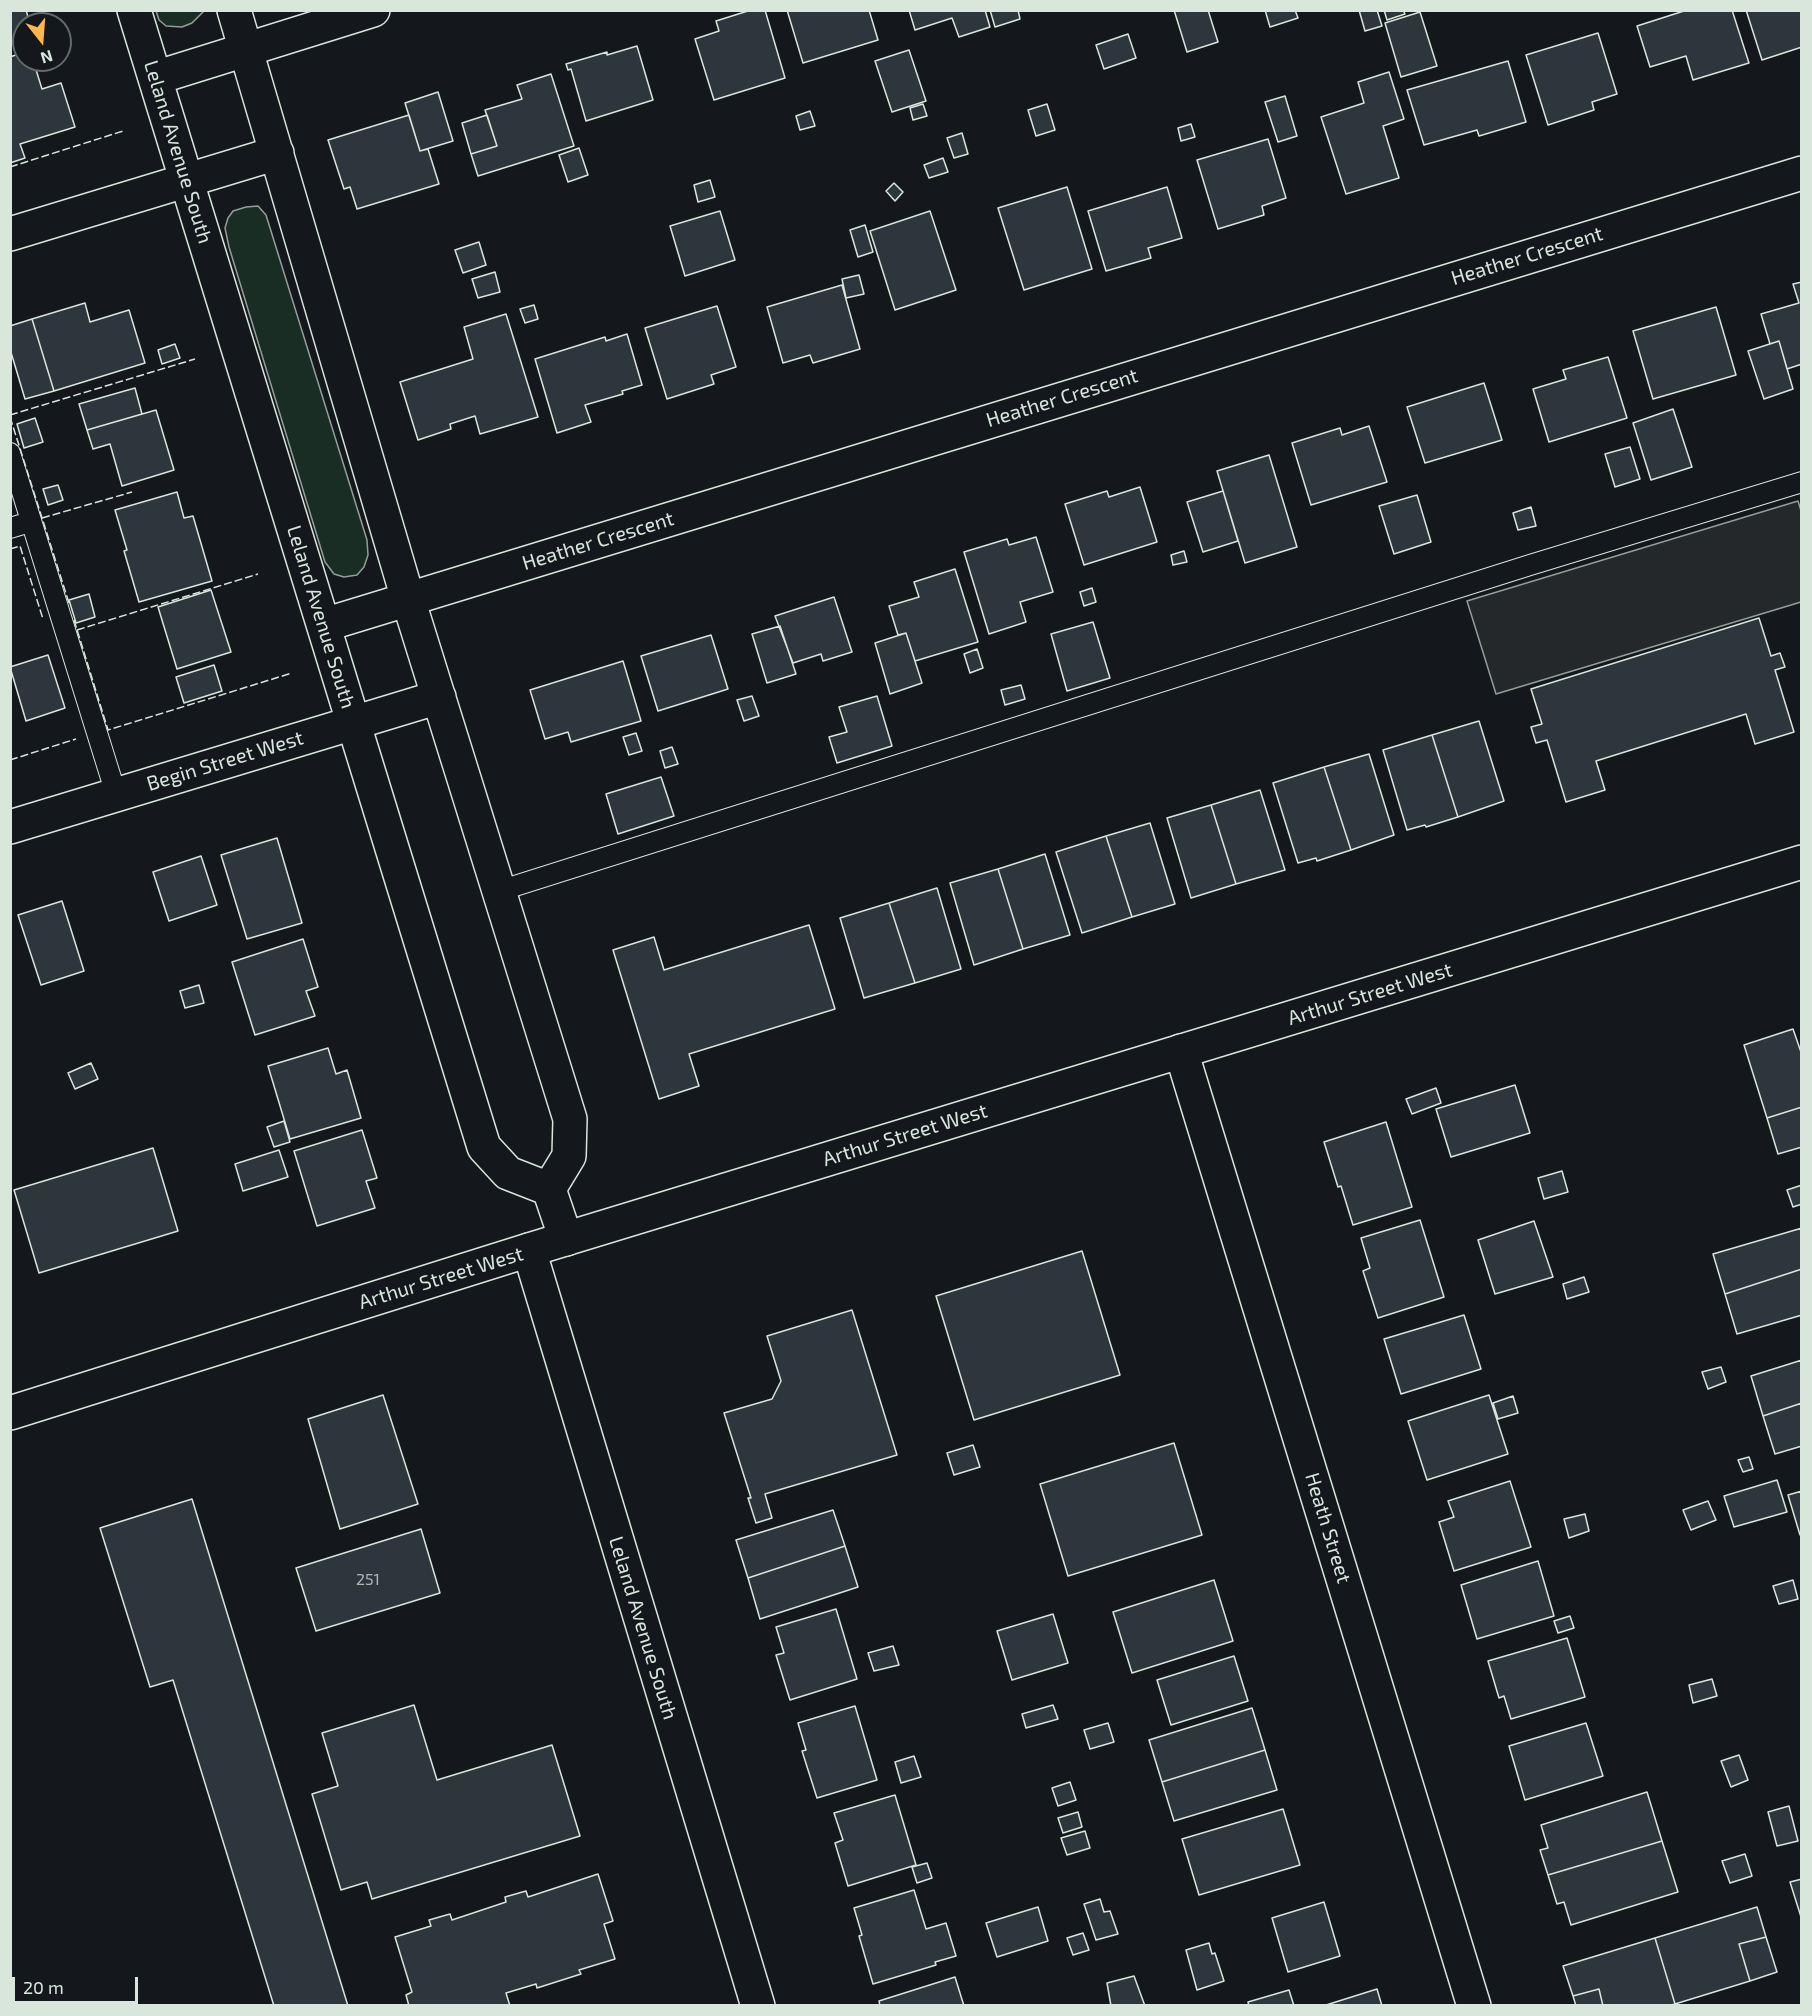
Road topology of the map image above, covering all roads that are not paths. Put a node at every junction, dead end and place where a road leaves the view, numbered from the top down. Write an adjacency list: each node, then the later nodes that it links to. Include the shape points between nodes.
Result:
1 (134, 10): 5 (street, Leland Avenue South)
2 (234, 10): 4 (street)
3 (373, 10): 4 (street)
4 (246, 49): 5 (street); 6 (street)
5 (155, 78): 8 (street, Leland Avenue South)
6 (277, 153): 8 (street); 14 (street)
7 (1802, 172): 14 (street, Heather Crescent)
8 (187, 180): 9 (street); 15 (street, Leland Avenue South)
9 (10, 234)
10 (10, 453): 12 (lane)
11 (1802, 482): 21 (lane)
12 (30, 522): 13 (lane); 18 (lane)
13 (10, 528)
14 (408, 599): 15 (street, Heather Crescent); 16 (street)
15 (324, 625): 17 (street, Leland Avenue South)
16 (440, 698): 17 (street, Begin Street West); 21 (street)
17 (353, 722): 18 (street, Begin Street West); 23 (street, Leland Avenue South, via 484,1147 508,1173)
18 (116, 794): 19 (street, Begin Street West)
19 (10, 827)
20 (1802, 862): 22 (street, Arthur Street West)
21 (499, 891): 23 (street, via 570,1119 569,1156)
22 (1181, 1051): 24 (street, Arthur Street West); 28 (street, Heath Street)
23 (549, 1189): 24 (street)
24 (566, 1239): 25 (street, Arthur Street West)
25 (529, 1250): 26 (street, Arthur Street West); 27 (street, Leland Avenue South)
26 (10, 1413)
27 (758, 2006)
28 (1474, 2006)

